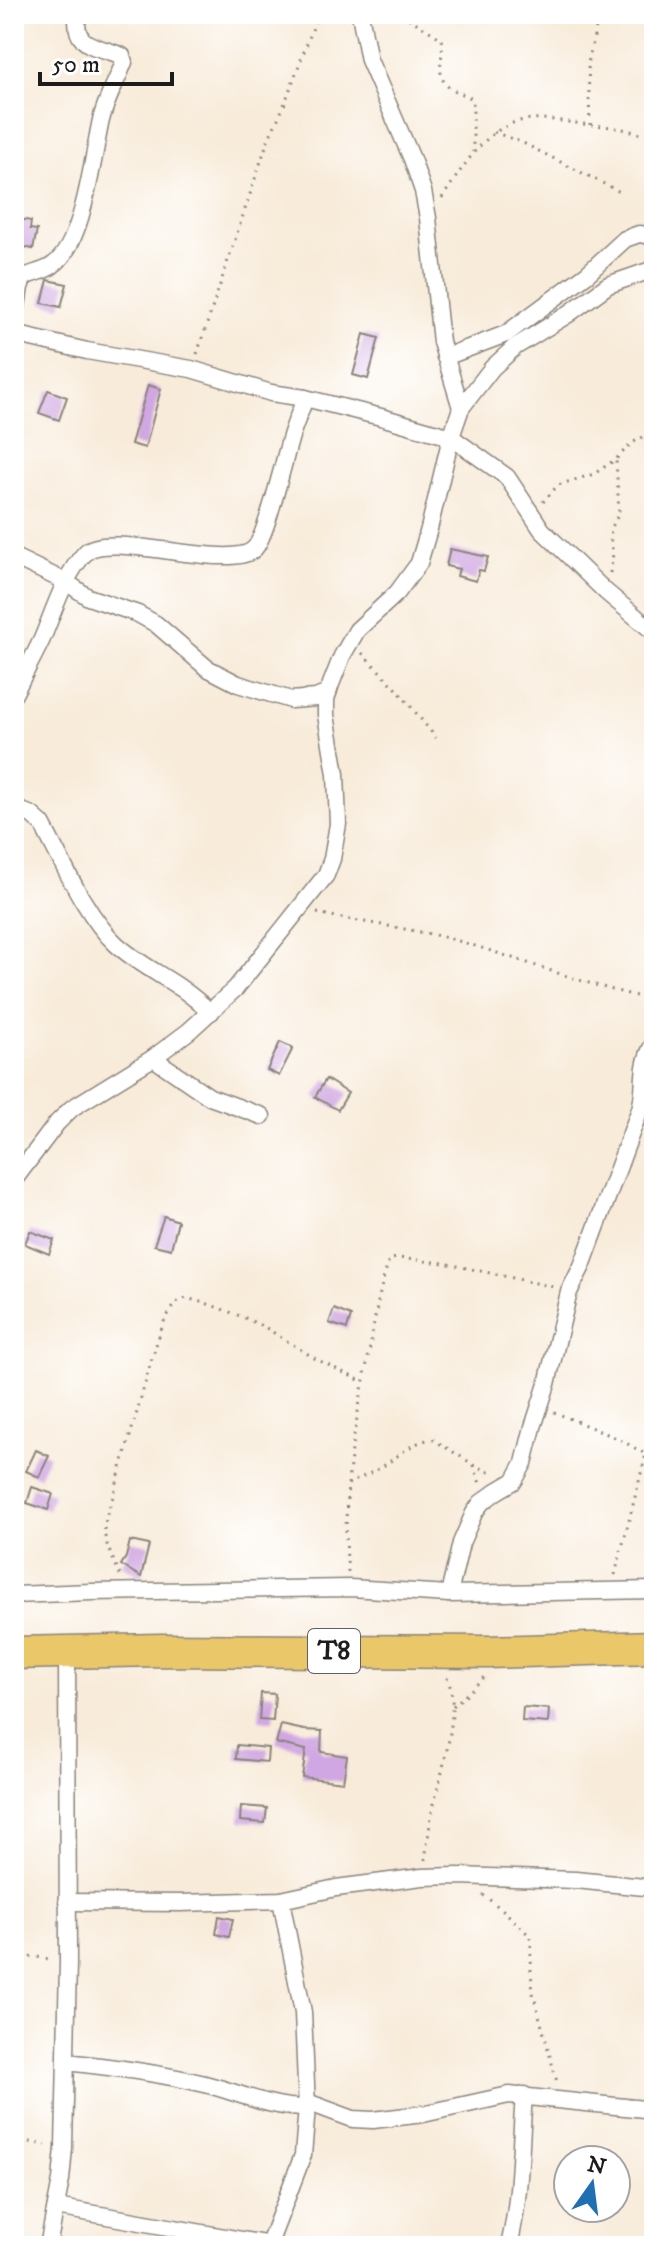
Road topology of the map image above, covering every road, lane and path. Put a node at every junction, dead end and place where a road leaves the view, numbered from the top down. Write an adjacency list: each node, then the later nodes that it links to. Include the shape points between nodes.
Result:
1 (78, 14): 14 (street, via 77,30 87,45 122,56 124,62 102,115 93,170 67,248 53,266 24,277)
2 (318, 14): 17 (path, via 268,140)
3 (360, 14): 11 (street, via 369,60 412,159)
4 (402, 14): 9 (path, via 442,39 442,80 472,98)
5 (599, 14): 6 (path, via 588,63)
6 (590, 125): 7 (path, via 531,119); 8 (path, via 627,129)
7 (494, 132): 9 (path); 10 (path)
8 (654, 140)
9 (473, 154): 11 (path)
10 (620, 192)
11 (428, 218): 16 (street)
12 (654, 236): 16 (street, via 625,239 506,334)
13 (654, 269): 19 (street, via 608,285 515,347)
14 (14, 325)
15 (14, 334): 17 (street)
16 (445, 357): 19 (street)
17 (191, 369): 18 (street)
18 (305, 398): 21 (street); 25 (street, via 254,549 234,555 94,547)
19 (461, 408): 21 (street)
20 (654, 431): 22 (path)
21 (451, 437): 23 (street, via 507,477); 28 (street, via 419,563)
22 (616, 459): 23 (path, via 594,474 558,485); 26 (path, via 619,513 611,529 613,559)
23 (533, 513): 26 (street, via 542,530)
24 (14, 557): 25 (street)
25 (66, 582): 29 (street, via 88,597 156,624 207,668 238,684 291,700); 30 (street)
26 (606, 592): 27 (street)
27 (654, 632)
28 (349, 641): 29 (street); 31 (path)
29 (328, 693): 33 (street, via 338,824 326,875)
30 (14, 694)
31 (436, 738)
32 (14, 808): 35 (street, via 42,824 98,924 115,943)
33 (299, 910): 34 (path, via 442,937); 35 (street)
34 (654, 1000)
35 (211, 1012): 37 (street)
36 (654, 1043): 40 (street, via 643,1072 640,1109)
37 (153, 1058): 38 (street, via 210,1097); 39 (street, via 72,1108)
38 (262, 1116)
39 (14, 1180)
40 (569, 1292): 41 (path, via 444,1263 391,1259); 42 (street)
41 (363, 1382): 46 (path); 49 (path, via 243,1317 186,1298 177,1302 155,1348 103,1523)
42 (541, 1404): 43 (path); 45 (street)
43 (646, 1454): 44 (path); 50 (path)
44 (654, 1459)
45 (514, 1481): 46 (path, via 428,1439); 51 (street, via 474,1513)
46 (348, 1484): 47 (path, via 345,1544)
47 (350, 1588): 49 (street); 51 (street)
48 (654, 1590): 50 (street)
49 (127, 1591): 52 (street)
50 (611, 1591): 51 (street)
51 (449, 1594)
52 (14, 1595)
53 (654, 1647): 56 (highway, T8)
54 (67, 1652): 55 (highway, T8); 57 (highway, T8); 63 (street)
55 (433, 1652): 56 (highway, T8); 58 (path, via 452,1686)
56 (489, 1652): 58 (path, via 494,1661 488,1671)
57 (14, 1653)
58 (453, 1706): 60 (path)
59 (457, 1876): 60 (street); 61 (street); 68 (path, via 531,1937 533,1993)
60 (422, 1877): 62 (street)
61 (654, 1888)
62 (281, 1900): 63 (street); 69 (street, via 303,2012)
63 (67, 1902): 65 (street)
64 (14, 1954): 65 (path)
65 (68, 1962): 66 (street)
66 (66, 2062): 69 (street, via 145,2071 274,2105); 72 (street)
67 (524, 2095): 68 (street); 69 (street, via 373,2120); 76 (street, via 519,2200)
68 (560, 2099): 70 (street)
69 (307, 2105): 74 (street, via 303,2155)
70 (654, 2110)
71 (14, 2139): 72 (path)
72 (64, 2148): 73 (street)
73 (56, 2207): 74 (street); 75 (street)
74 (273, 2245)
75 (48, 2246)
76 (509, 2246)

